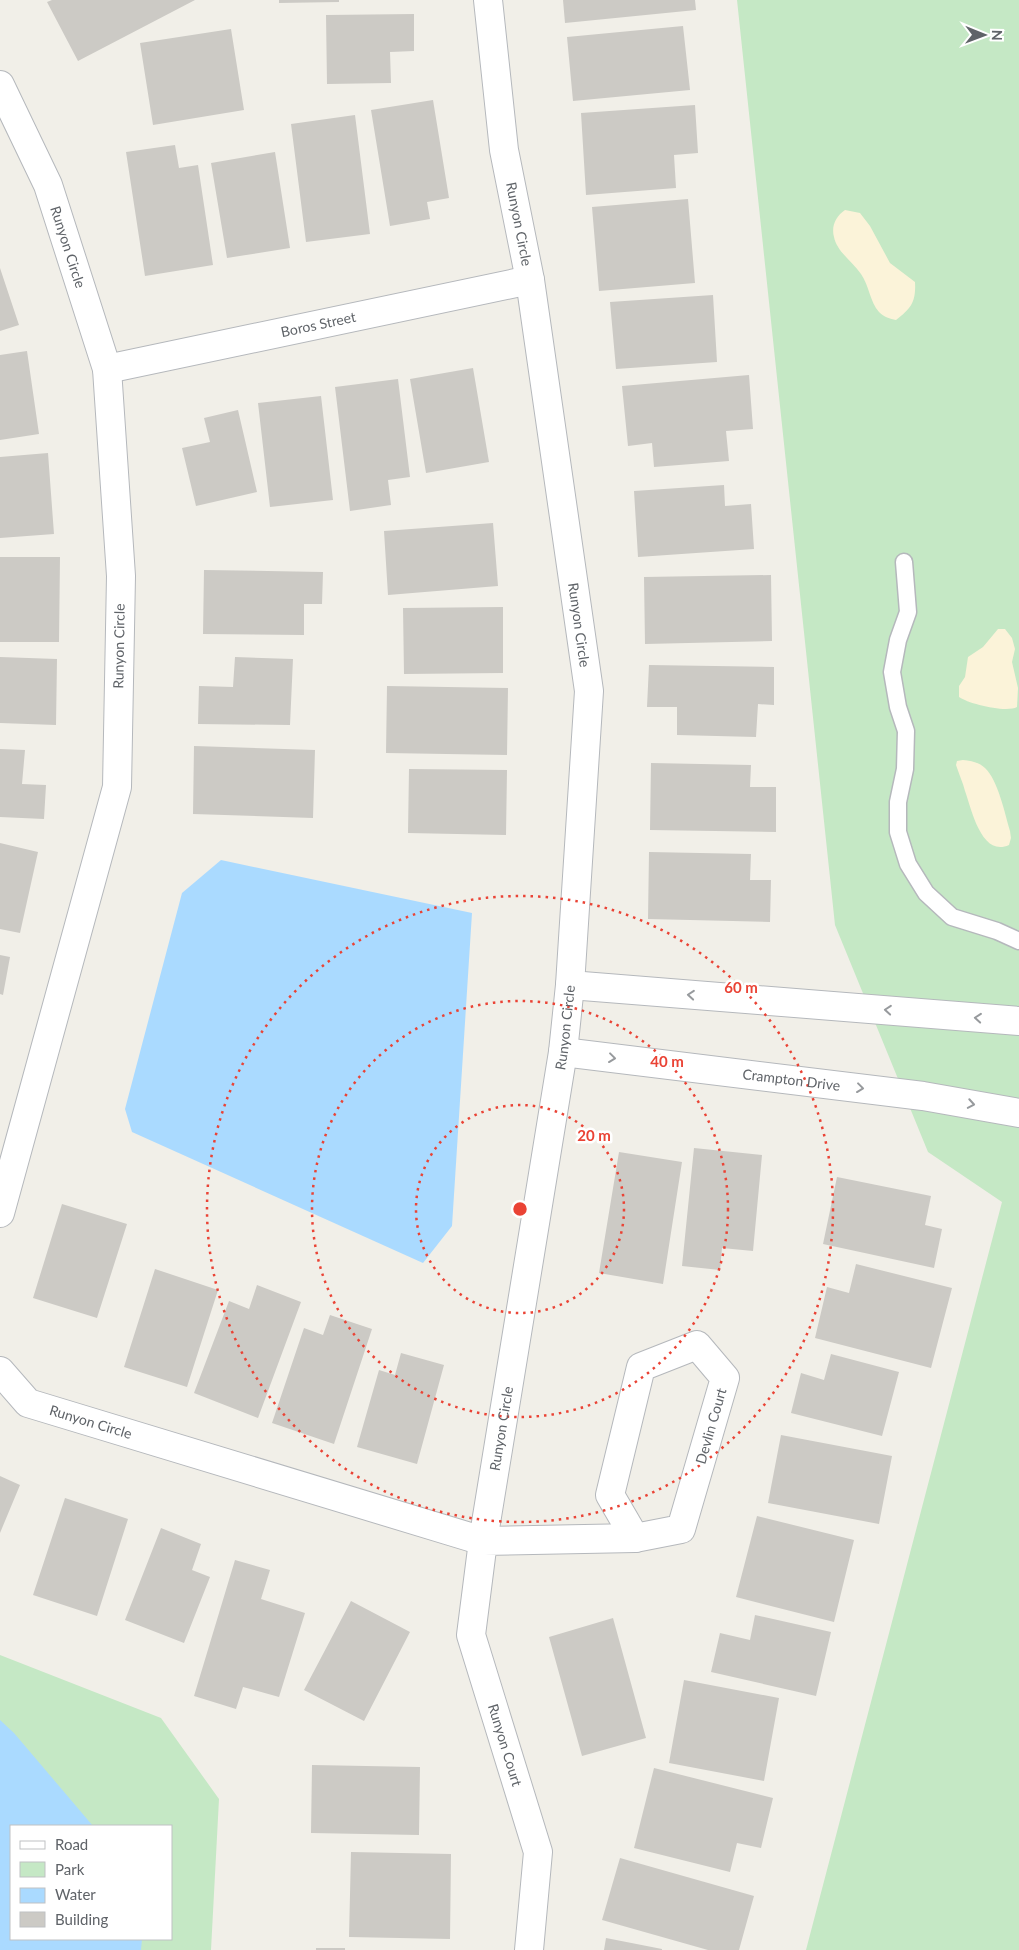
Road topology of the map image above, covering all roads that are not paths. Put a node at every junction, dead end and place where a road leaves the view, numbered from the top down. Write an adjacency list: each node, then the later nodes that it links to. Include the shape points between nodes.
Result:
1 (488, 0): 3 (street, Runyon Circle, via 504,150)
2 (0, 85): 4 (street, Runyon Circle, via 48,185)
3 (530, 280): 4 (street, Boros Street); 7 (street, Runyon Circle, via 589,691)
4 (107, 368): 11 (street, Runyon Circle, via 121,576 117,786)
5 (904, 562): 6 (lane, via 908,612 892,672 906,731 898,832 908,864 926,893 952,916)
6 (1019, 941)
7 (570, 985): 8 (street, one-way to 7); 9 (street, Runyon Circle)
8 (1019, 1022)
9 (563, 1052): 10 (street, Crampton Drive, one-way to 10, via 923,1096); 14 (street, Runyon Circle)
10 (1019, 1113)
11 (0, 1213)
12 (0, 1371): 14 (street, Runyon Circle, via 28,1403)
13 (635, 1538): 13 (street, Devlin Court, via 681,1529 725,1378 697,1345 641,1367 610,1495); 14 (street, Devlin Court)
14 (482, 1541): 15 (street, Runyon Court, via 471,1635 538,1852)
15 (529, 1950)

